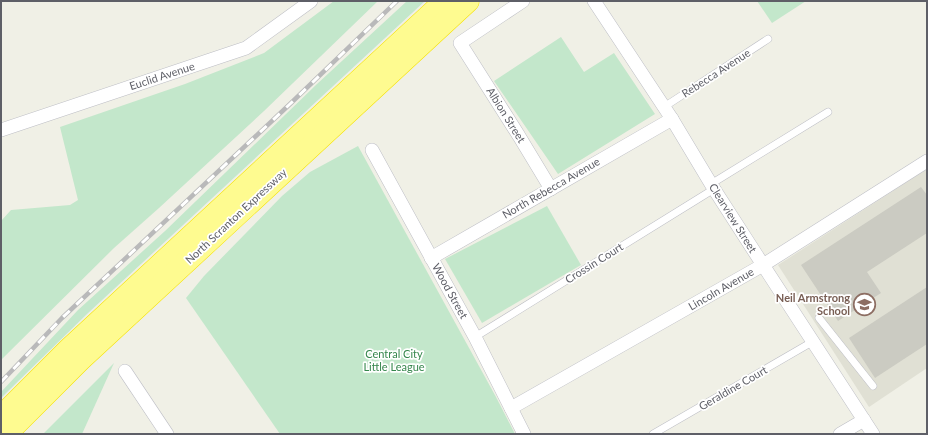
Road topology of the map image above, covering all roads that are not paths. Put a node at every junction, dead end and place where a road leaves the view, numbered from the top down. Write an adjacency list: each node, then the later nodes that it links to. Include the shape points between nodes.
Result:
1 (311, 1): 10 (street, Euclid Avenue, via 246,48)
2 (445, 1): 23 (highway, North Scranton Expressway, via 69,349)
3 (468, 1): 25 (highway, North Scranton Expressway, via 80,360)
4 (523, 1): 14 (street, Albion Street, via 460,43)
5 (594, 1): 7 (street, Clearview Street)
6 (768, 39): 7 (lane, Rebecca Avenue)
7 (664, 107): 9 (street, Clearview Street)
8 (828, 112): 13 (lane, Crossin Court)
9 (672, 119): 13 (street, Clearview Street); 14 (street, North Rebecca Avenue)
10 (1, 130)
11 (372, 150): 15 (street, Wood Street)
12 (927, 161): 16 (street, Lincoln Avenue)
13 (712, 187): 16 (street, Clearview Street); 18 (lane, Crossin Court)
14 (551, 189): 15 (street, North Rebecca Avenue)
15 (431, 258): 18 (street, Wood Street)
16 (763, 265): 19 (street, Clearview Street); 22 (street, Lincoln Avenue)
17 (819, 318): 21 (lane)
18 (475, 337): 22 (street, Wood Street)
19 (812, 342): 24 (street, Clearview Street); 28 (lane, Geraldine Court)
20 (125, 372): 26 (street)
21 (872, 386)
22 (510, 408): 27 (street, Wood Street)
23 (1, 417)
24 (864, 420): 29 (street); 30 (street, Clearview Street)
25 (6, 434)
26 (166, 434)
27 (524, 434)
28 (653, 434)
29 (840, 434)
30 (873, 434)

